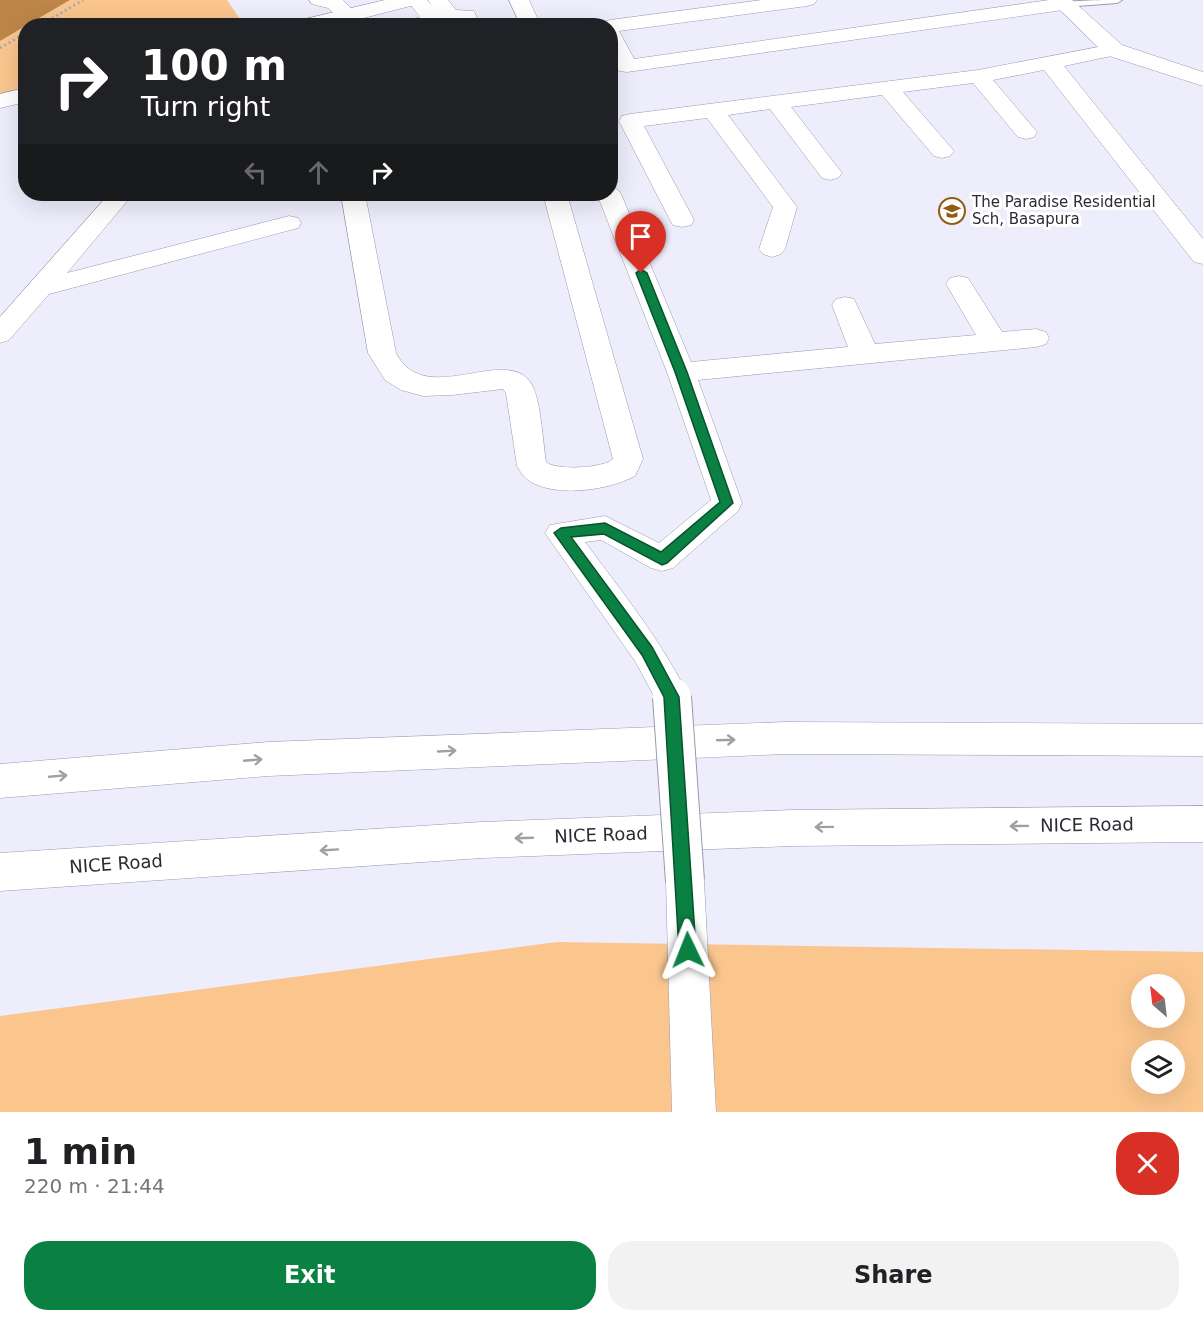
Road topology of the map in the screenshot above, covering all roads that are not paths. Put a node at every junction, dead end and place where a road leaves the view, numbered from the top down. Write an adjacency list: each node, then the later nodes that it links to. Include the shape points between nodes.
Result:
1 (411, 0): 7 (main road)
2 (417, 0): 8 (street)
3 (519, 0): 11 (street)
4 (807, 0): 12 (street)
5 (1118, 0): 6 (lane)
6 (1061, 2): 13 (street, via 627,66); 14 (main road)
7 (335, 4): 9 (main road)
8 (440, 12): 10 (street)
9 (316, 18)
10 (468, 18)
11 (527, 18)
12 (618, 25)
13 (618, 49)
14 (1114, 50): 15 (street); 17 (main road)
15 (1050, 63): 16 (street); 33 (street)
16 (978, 76): 18 (street); 23 (street)
17 (1203, 79)
18 (888, 88): 21 (street); 24 (street)
19 (18, 97): 20 (main road)
20 (0, 101)
21 (776, 102): 22 (street); 25 (street)
22 (713, 110): 30 (street, via 630,121); 32 (street, via 785,207)
23 (1026, 132)
24 (942, 151)
25 (830, 173)
26 (116, 201): 35 (street)
27 (354, 201): 28 (street, via 382,353 388,365 403,380 415,385 512,381 520,390 532,466 538,474 549,478 614,474 625,468 628,459)
28 (557, 201)
29 (612, 201): 41 (street)
30 (682, 220)
31 (289, 223): 35 (street)
32 (772, 249)
33 (1203, 256)
34 (960, 284): 39 (street)
35 (40, 288): 37 (street)
36 (845, 305): 40 (street)
37 (0, 334)
38 (1036, 338): 39 (street)
39 (994, 342): 40 (street)
40 (865, 354): 41 (street)
41 (681, 372): 46 (street, bridge, via 727,503 662,560 605,528 561,533 647,651 672,697 685,880)
42 (1203, 740): 43 (main road, one-way to 42, via 268,759 786,738)
43 (0, 781)
44 (1203, 824): 45 (main road, NICE Road, one-way to 45, via 792,828 482,840)
45 (0, 872)
46 (694, 1112)

